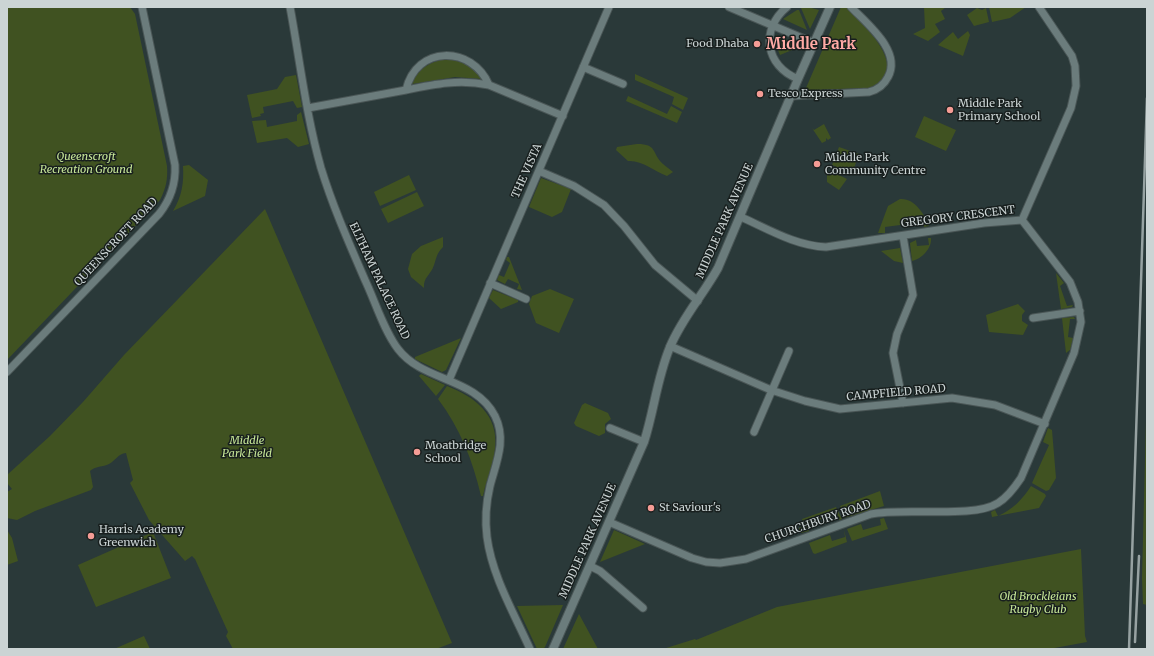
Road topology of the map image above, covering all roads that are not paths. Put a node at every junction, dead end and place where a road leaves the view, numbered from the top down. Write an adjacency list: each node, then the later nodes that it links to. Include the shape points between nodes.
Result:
1 (142, 7): 30 (street, QUEENSCROFT ROAD, via 175,165 175,185 171,196 159,214)
2 (290, 7): 17 (street, ELTHAM PALACE ROAD)
3 (609, 7): 11 (street, THE VISTA)
4 (729, 7): 9 (street)
5 (787, 7): 9 (street)
6 (830, 7): 10 (street, MIDDLE PARK AVENUE)
7 (851, 7): 16 (street, via 886,46 892,63 887,80 869,92)
8 (1039, 7): 21 (street, GREGORY CRESCENT, via 1072,56 1076,86 1071,108)
9 (772, 24): 10 (street); 12 (street, via 769,40 772,54 780,66)
10 (814, 43): 12 (street, MIDDLE PARK AVENUE)
11 (583, 67): 13 (street); 18 (street, THE VISTA)
12 (798, 78): 16 (street, MIDDLE PARK AVENUE)
13 (623, 84)
14 (489, 85): 15 (street, via 462,81); 15 (street, via 484,74 468,60 445,55 423,63 408,81); 18 (street)
15 (406, 90): 17 (street)
16 (791, 96): 20 (street, MIDDLE PARK AVENUE)
17 (308, 108): 31 (street, ELTHAM PALACE ROAD, via 320,163 336,213 393,341 410,361)
18 (563, 116): 19 (street, THE VISTA)
19 (539, 171): 23 (street, THE VISTA); 25 (street, via 574,186 604,205 655,265)
20 (741, 217): 22 (street, GREGORY CRESCENT, via 813,246 826,247); 25 (street, MIDDLE PARK AVENUE, via 718,268)
21 (1022, 220): 22 (street, GREGORY CRESCENT, via 984,223); 26 (street, CHURCHBURY ROAD, via 1070,282)
22 (903, 236): 33 (street, via 913,295 897,334 893,353)
23 (490, 283): 24 (street); 31 (street, THE VISTA)
24 (526, 299)
25 (698, 301): 28 (street, MIDDLE PARK AVENUE)
26 (1080, 311): 27 (street); 34 (street, CHURCHBURY ROAD, via 1078,341)
27 (1032, 318)
28 (670, 346): 32 (street, CAMPFIELD ROAD); 37 (street, MIDDLE PARK AVENUE)
29 (789, 351): 32 (street)
30 (7, 372)
31 (448, 380): 41 (street, ELTHAM PALACE ROAD, via 480,396 496,417 500,429 500,454 488,496 487,536 497,575)
32 (771, 390): 33 (street, CAMPFIELD ROAD, via 840,409); 36 (street)
33 (903, 404): 34 (street, CAMPFIELD ROAD, via 952,398 996,405)
34 (1045, 424): 38 (street, CHURCHBURY ROAD, via 1016,485 997,504 981,509 879,513 746,559 720,563 692,558)
35 (610, 428): 37 (street)
36 (754, 432)
37 (644, 442): 38 (street, MIDDLE PARK AVENUE)
38 (609, 522): 39 (street, MIDDLE PARK AVENUE)
39 (590, 566): 40 (street, via 600,571); 42 (street, MIDDLE PARK AVENUE)
40 (643, 608)
41 (530, 649)
42 (553, 649)

